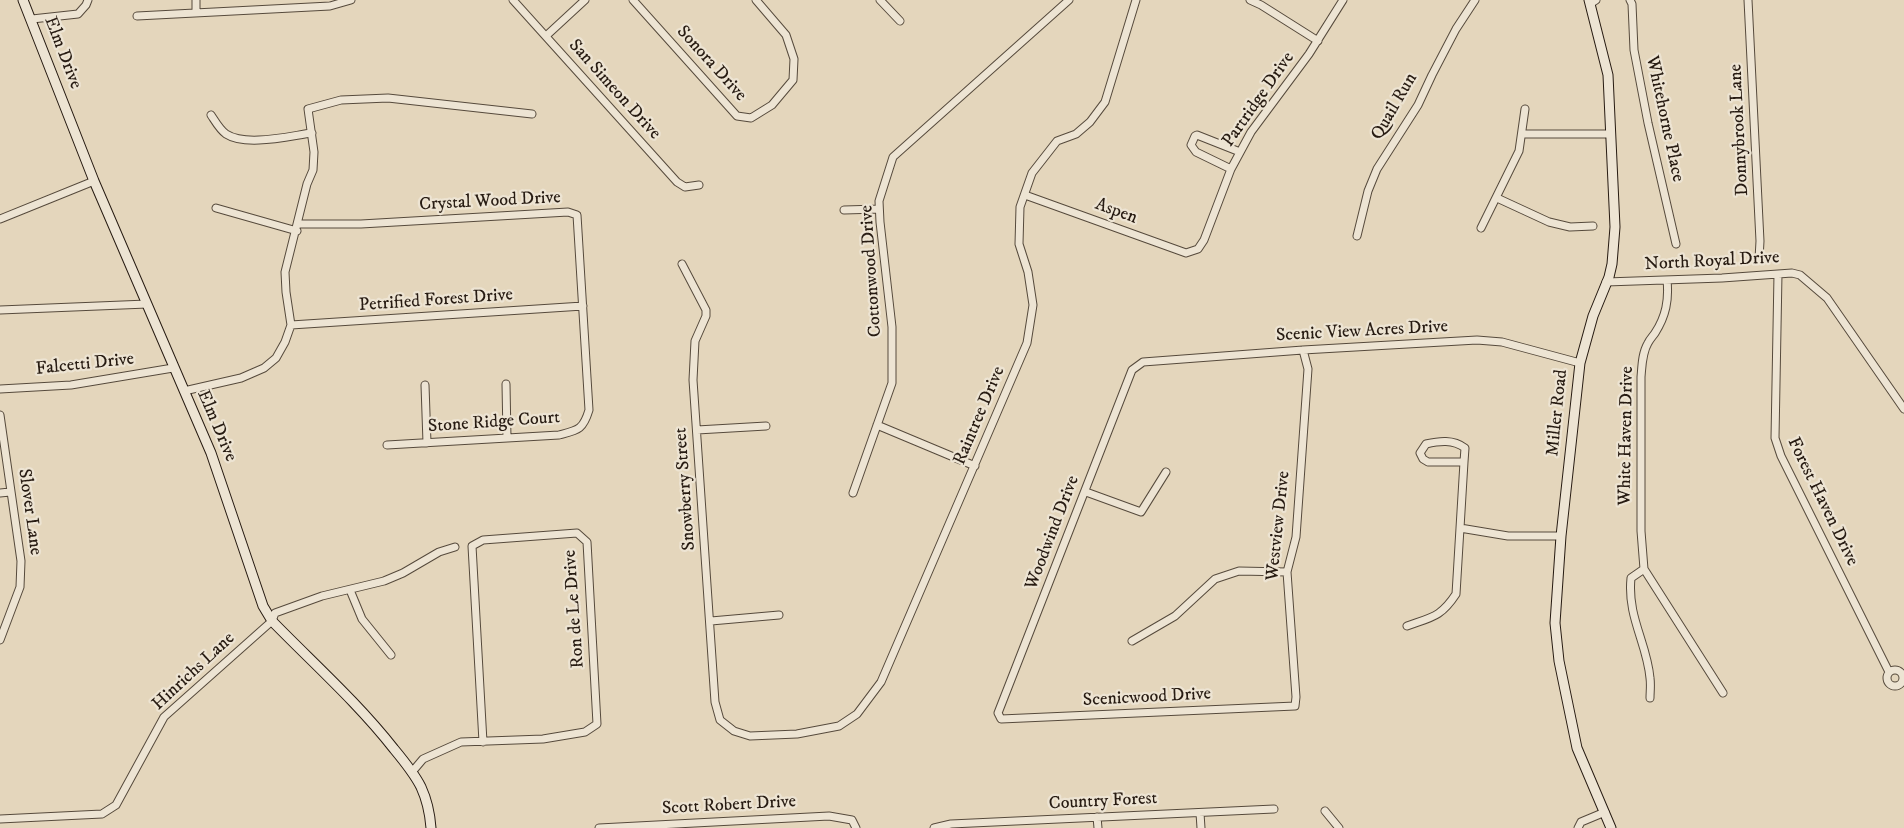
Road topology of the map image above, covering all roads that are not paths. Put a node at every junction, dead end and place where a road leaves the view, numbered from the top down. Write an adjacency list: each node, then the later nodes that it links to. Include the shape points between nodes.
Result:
1 (23, 0): 20 (street, Elm Drive)
2 (88, 0): 20 (street, via 78,14)
3 (196, 0): 18 (street)
4 (351, 0): 18 (street, via 330,6)
5 (513, 0): 22 (street, San Simeon Drive)
6 (584, 0): 22 (street)
7 (633, 0): 8 (street, Sonora Drive, via 738,116 750,118 772,104 793,80 794,59 786,35)
8 (756, 0)
9 (880, 0): 21 (street)
10 (1069, 0): 37 (street, Cottonwood Drive, via 893,157 879,201)
11 (1136, 0): 34 (street, Raintree Drive, via 1106,102 1076,134 1058,141 1032,173)
12 (1250, 0): 23 (street)
13 (1343, 0): 23 (street, Partridge Drive)
14 (1475, 0): 43 (street, Quail Run, via 1452,36 1418,105 1377,169)
15 (1630, 0): 44 (street, Whitehorne Place, via 1634,50)
16 (1748, 0): 46 (street, Donnybrook Lane)
17 (1592, 1): 29 (street, Miller Road, via 1608,75)
18 (196, 13): 19 (street)
19 (137, 16)
20 (32, 19): 32 (street, Elm Drive)
21 (900, 22)
22 (546, 36): 33 (street, San Simeon Drive, via 677,182 685,186)
23 (1318, 41): 30 (street, Partridge Drive)
24 (1525, 109): 28 (street)
25 (532, 114): 27 (street, via 388,98 341,100 308,108)
26 (211, 115): 27 (street, via 224,133 239,139)
27 (312, 133): 41 (street, via 312,170)
28 (1522, 134): 29 (street); 35 (street, via 1519,151)
29 (1611, 134): 50 (street, Miller Road, via 1615,227 1612,264)
30 (1240, 152): 31 (street, Partridge Drive); 31 (street, via 1195,136 1191,145 1196,152)
31 (1231, 169): 45 (street, Partridge Drive)
32 (94, 181): 39 (street); 51 (street, Elm Drive)
33 (700, 185)
34 (1025, 194): 45 (street, Aspen, via 1186,253); 73 (street, Raintree Drive, via 1020,207 1019,244 1028,272 1033,305 1027,343)
35 (1497, 198): 40 (street, via 1549,222 1570,227); 42 (street)
36 (216, 208): 41 (street)
37 (880, 209): 38 (street); 66 (street, Cottonwood Drive, via 893,362 892,383)
38 (844, 210)
39 (0, 219)
40 (1593, 226)
41 (297, 227): 52 (street, Crystal Wood Drive, via 568,212 577,215); 54 (street, via 285,272)
42 (1481, 228)
43 (1357, 236)
44 (1676, 244)
45 (1198, 249)
46 (1760, 259)
47 (682, 264): 68 (street, Snowberry Street, via 706,310 695,342)
48 (1778, 274): 49 (street, North Royal Drive); 63 (street, North Royal Drive, via 1800,275 1827,298); 92 (street, Forest Haven Drive, via 1775,438 1781,456)
49 (1667, 280): 50 (street, North Royal Drive); 82 (street, White Haven Drive, via 1666,310 1648,343 1641,377)
50 (1606, 282): 57 (street, Miller Road)
51 (147, 304): 53 (street); 58 (street, Elm Drive)
52 (583, 306): 54 (street, Petrified Forest Drive); 64 (street, Crystal Wood Drive)
53 (0, 310)
54 (291, 325): 62 (street, via 276,358 264,368 241,378)
55 (1303, 350): 56 (street, Scenic View Acres Drive); 57 (street, Scenic View Acres Drive, via 1477,340 1502,342); 83 (street, Westview Drive, via 1308,369 1296,537)
56 (1143, 362): 76 (street, Woodwind Drive, via 1132,370)
57 (1580, 363): 80 (street, Miller Road)
58 (173, 368): 61 (street, Falcetti Drive, via 71,385); 62 (street, Elm Drive)
59 (506, 384): 69 (street)
60 (425, 385): 70 (street)
61 (0, 389)
62 (184, 391): 86 (street, Elm Drive, via 211,453 263,606)
63 (1904, 408)
64 (589, 410): 69 (street, Stone Ridge Court, via 583,427 574,431)
65 (0, 415): 75 (street, Slover Lane)
66 (877, 425): 73 (street); 78 (street, Cottonwood Drive)
67 (766, 426): 68 (street)
68 (696, 430): 87 (street, Snowberry Street)
69 (507, 438): 70 (street, Stone Ridge Court)
70 (427, 443): 71 (street, Stone Ridge Court)
71 (387, 445)
72 (1464, 462): 72 (street, via 1465,448 1458,442 1426,444 1420,452 1428,462); 79 (street)
73 (975, 466): 97 (street, Raintree Drive, via 881,682 857,714 839,726 797,734 750,736 734,731)
74 (1166, 472): 76 (street, via 1141,512)
75 (10, 492): 77 (street); 89 (street, Slover Lane, via 21,561 20,587)
76 (1086, 492): 96 (street, Woodwind Drive, via 998,713)
77 (0, 493)
78 (853, 493)
79 (1460, 528): 80 (street, via 1508,536); 88 (street, via 1456,594 1446,610)
80 (1561, 536): 103 (street, Miller Road, via 1555,623 1559,661 1577,748)
81 (454, 547): 84 (street, via 384,581)
82 (1644, 568): 93 (street); 94 (street, via 1631,578 1630,590 1631,610 1650,678)
83 (1286, 572): 90 (street, via 1239,571 1215,579 1175,616); 95 (street, Westview Drive)
84 (350, 590): 86 (street, Hinrichs Lane, via 275,613); 91 (street, via 362,619)
85 (779, 615): 87 (street)
86 (272, 621): 99 (street, Elm Drive, via 356,706); 105 (street, Hinrichs Lane, via 164,717 116,805 102,814)
87 (711, 621): 97 (street, Snowberry Street, via 715,702)
88 (1407, 626)
89 (0, 640)
90 (1132, 641)
91 (391, 656)
92 (1890, 672)
93 (1723, 693)
94 (1650, 698)
95 (1295, 706): 96 (street, Scenicwood Drive)
96 (1001, 719)
97 (720, 720)
98 (483, 742): 98 (street, Ron de Le Drive, via 472,546 483,540 577,533 587,542 597,724 585,732); 99 (street, Ron de Le Drive, via 461,742 423,759)
99 (412, 772): 109 (street, Elm Drive, via 428,805)
100 (1274, 809): 102 (street, Country Forest)
101 (1325, 811): 116 (street)
102 (1200, 812): 104 (street, Country Forest); 115 (street)
103 (1605, 812): 117 (street, via 1581,822); 118 (street, Miller Road)
104 (1097, 817): 107 (street, Country Forest); 114 (street)
105 (0, 819)
106 (749, 820): 108 (street, Scott Robert Drive); 111 (street); 112 (street, Scott Robert Drive, via 829,816 852,820)
107 (992, 825): 113 (street, Country Forest, via 951,824)
108 (663, 826): 110 (street, Scott Robert Drive)
109 (431, 828)
110 (599, 828)
111 (749, 828)
112 (856, 828)
113 (934, 828)
114 (1098, 828)
115 (1201, 828)
116 (1339, 828)
117 (1578, 828)
118 (1611, 828)

